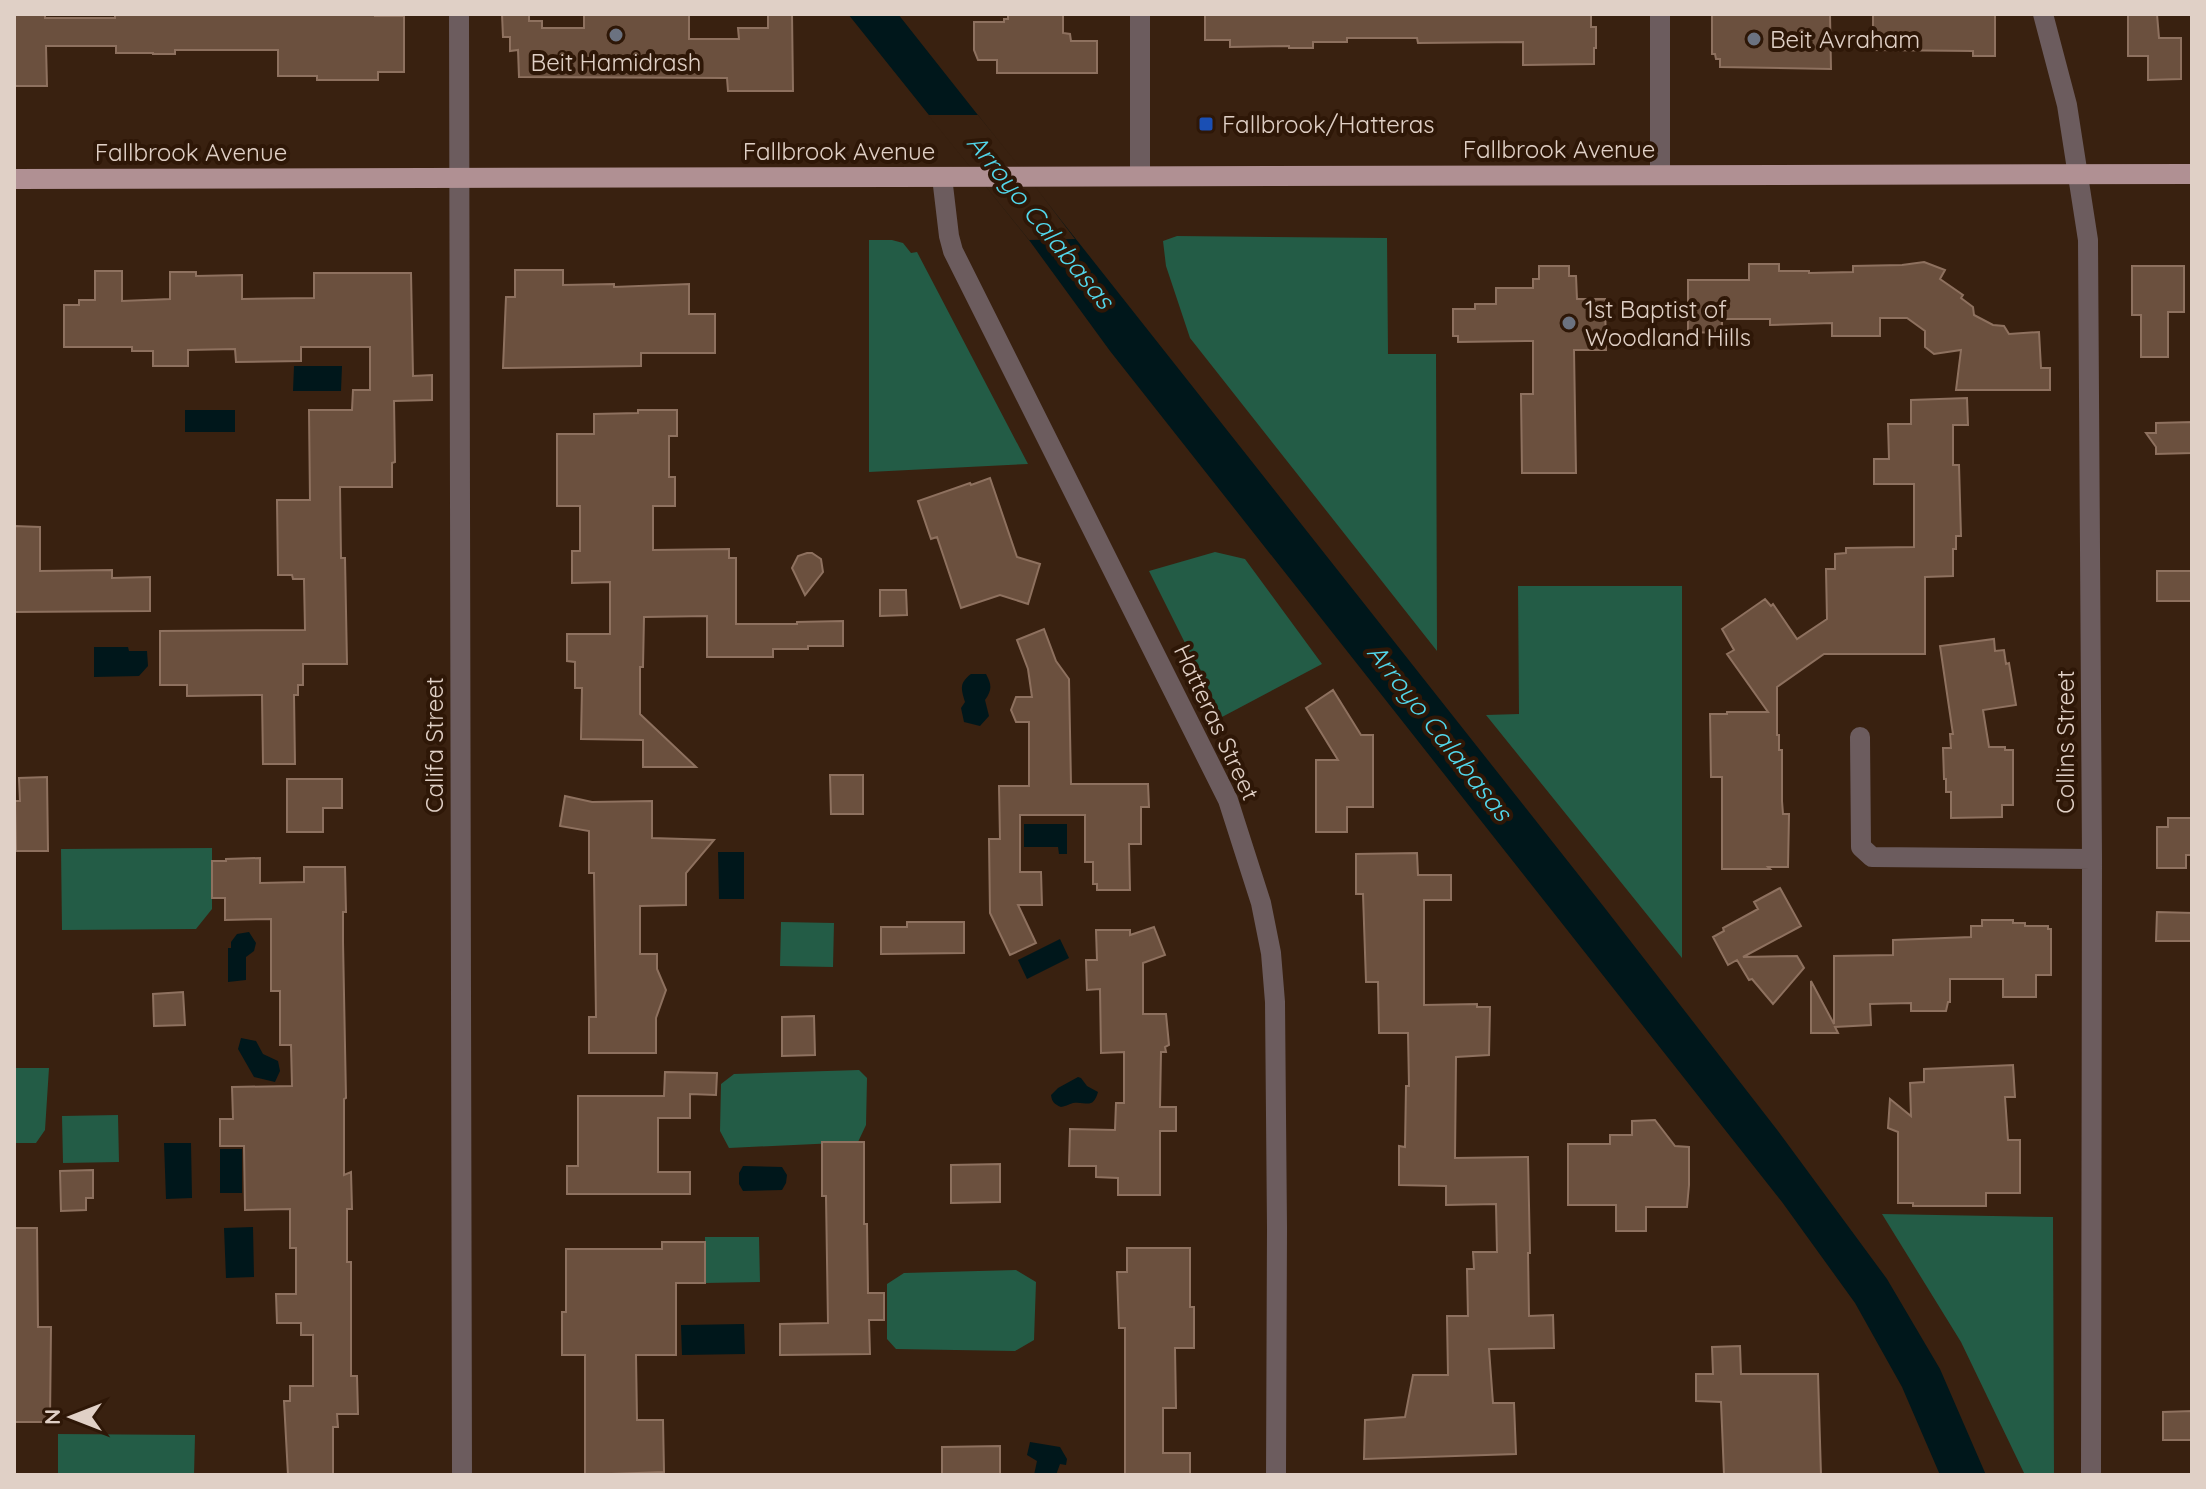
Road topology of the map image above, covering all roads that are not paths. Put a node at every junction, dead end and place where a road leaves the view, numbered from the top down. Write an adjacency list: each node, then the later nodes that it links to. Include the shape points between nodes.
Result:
1 (459, 14): 11 (street, Califa Street)
2 (1140, 14): 8 (street)
3 (1660, 14): 7 (street)
4 (2043, 14): 5 (street, Collins Street)
5 (2079, 174): 6 (main road, Fallbrook Avenue); 7 (main road, Fallbrook Avenue); 13 (street, Collins Street, via 2088,240)
6 (2192, 174)
7 (1660, 175): 8 (main road, Fallbrook Avenue)
8 (1140, 176): 9 (main road, Fallbrook Avenue)
9 (942, 177): 11 (main road, Fallbrook Avenue); 15 (street, Hatteras Street, via 953,251 1228,800 1261,903 1275,1002)
10 (14, 179): 11 (main road, Fallbrook Avenue)
11 (459, 179): 14 (street, Califa Street)
12 (1860, 737): 13 (street, via 1861,847 1872,857)
13 (2092, 859): 16 (street, Collins Street)
14 (462, 1475)
15 (1276, 1475)
16 (2091, 1475)

